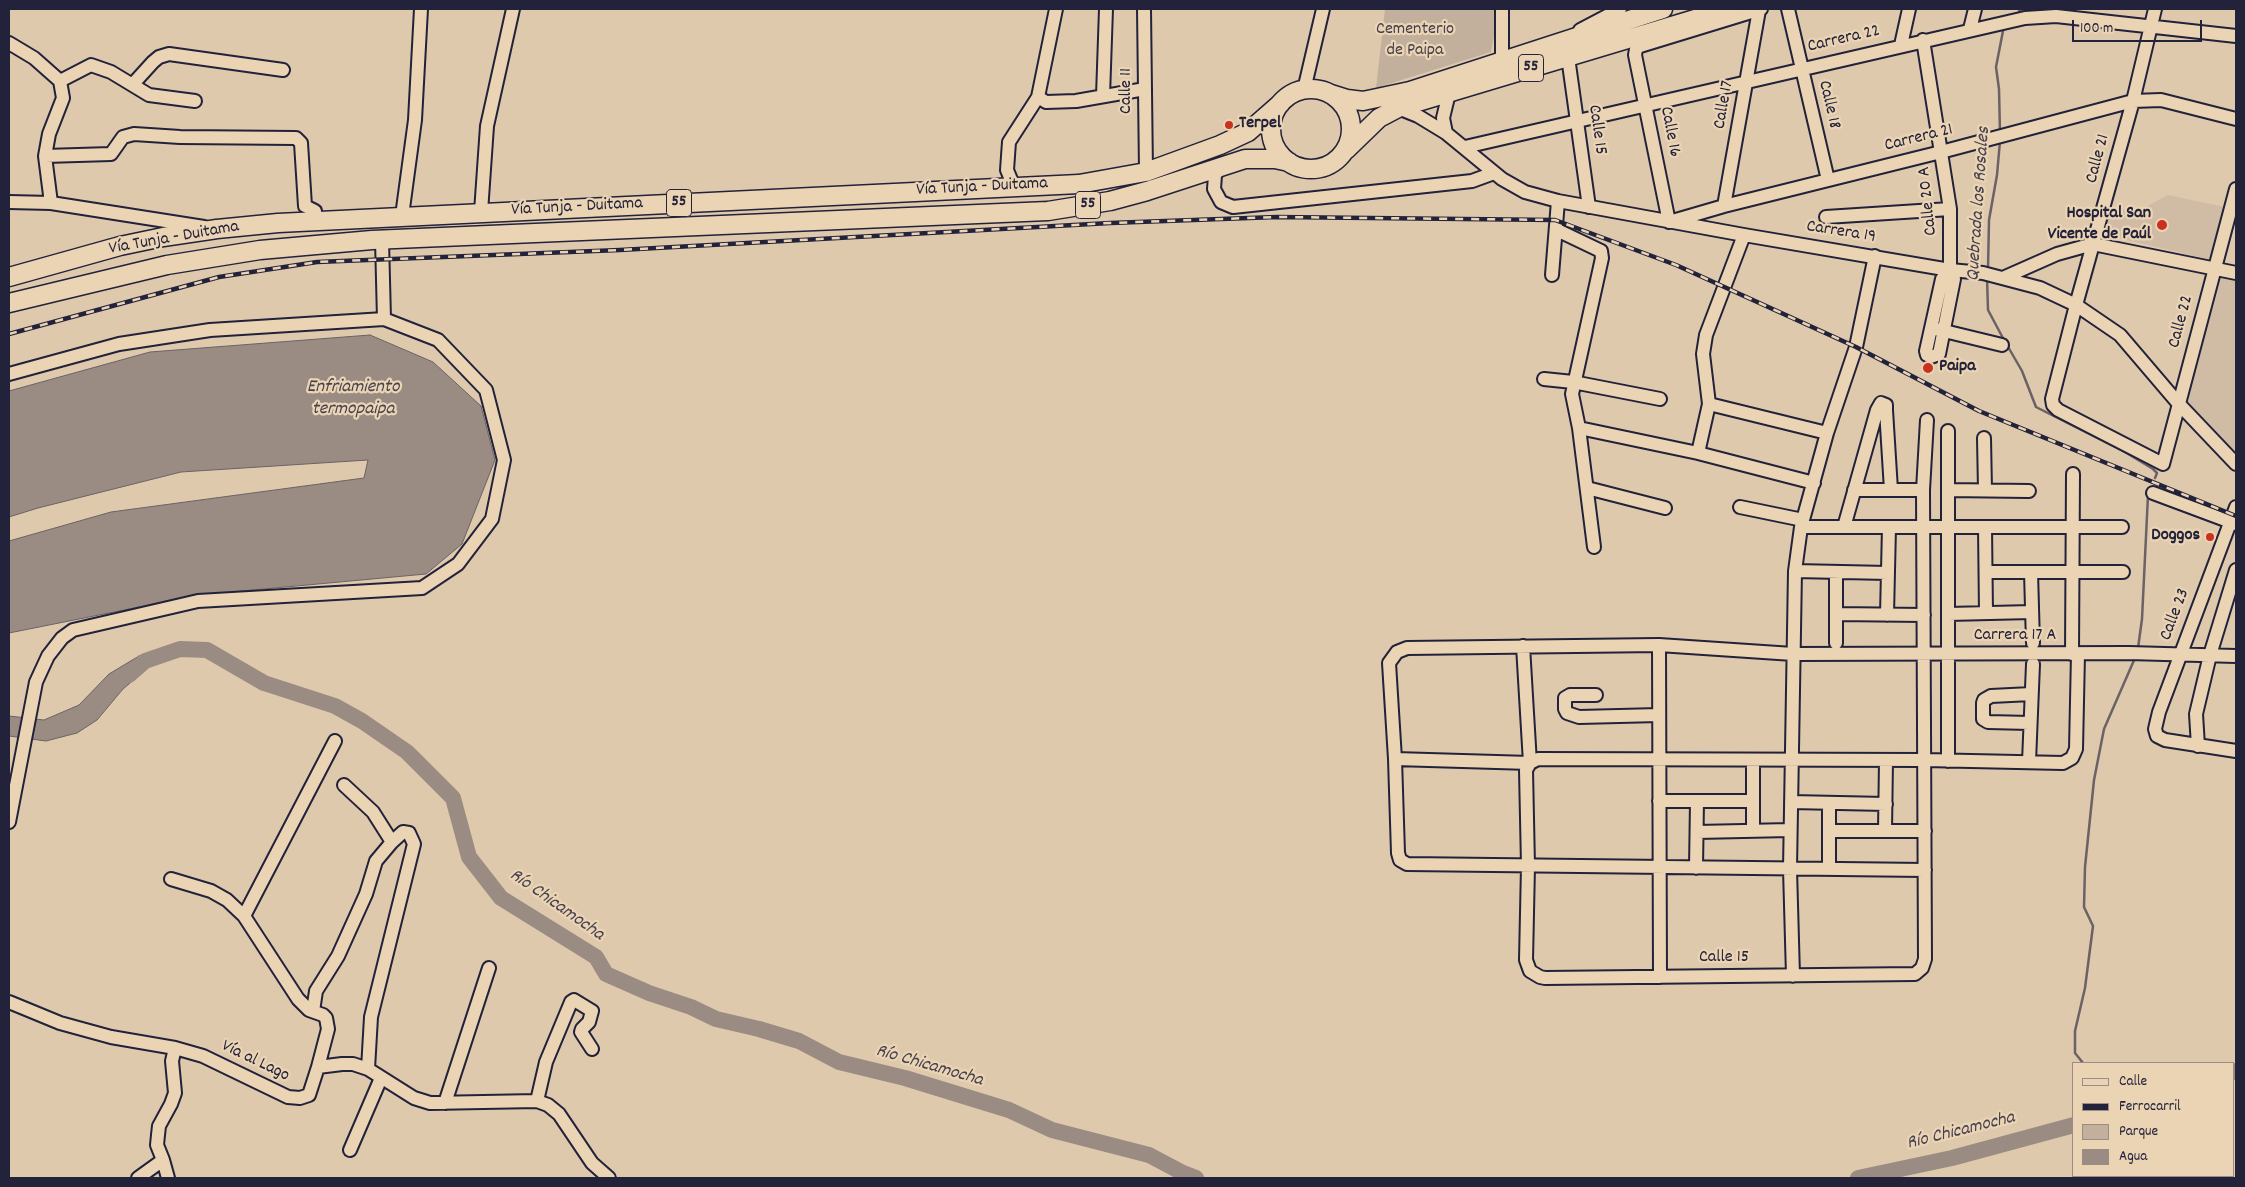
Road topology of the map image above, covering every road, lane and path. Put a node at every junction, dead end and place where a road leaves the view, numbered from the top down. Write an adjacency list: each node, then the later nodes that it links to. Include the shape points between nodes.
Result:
1 (421, 9): 63 (street, via 415,120)
2 (513, 9): 62 (street, via 487,126)
3 (1056, 9): 34 (street)
4 (1106, 9): 35 (street)
5 (1144, 9): 30 (street, Calle 11)
6 (1323, 9): 31 (street)
7 (1502, 9): 24 (street)
8 (1620, 9): 23 (street, via 1581,29)
9 (1663, 9): 23 (highway, 55)
10 (1728, 9): 23 (highway, 55)
11 (1760, 9): 28 (street, Calle 17); 39 (street, Calle 16, via 1636,49)
12 (1788, 9): 25 (street, Calle 18)
13 (1909, 9): 22 (street)
14 (1975, 9): 18 (street)
15 (2155, 9): 17 (street, Calle 21)
16 (2080, 14): 17 (street, Carrera 22); 18 (street, Carrera 22, via 2016,19)
17 (2150, 27): 19 (street, Carrera 22); 37 (street, Calle 21)
18 (1970, 29): 20 (street, Carrera 22)
19 (2236, 36)
20 (1923, 40): 22 (street, Carrera 22); 46 (street, Calle 20 A)
21 (9, 43): 27 (street, via 34,58)
22 (1901, 45): 25 (street, Carrera 22)
23 (1565, 50): 24 (highway, 55); 33 (highway, 55); 42 (street, Calle 15)
24 (1502, 61): 32 (highway, 55, via 1378,99 1347,99)
25 (1802, 68): 28 (street, Carrera 22); 52 (street, Calle 18)
26 (283, 70): 29 (street, via 169,54 153,62)
27 (60, 81): 29 (street, via 91,65); 47 (street, via 63,98 49,134)
28 (1747, 81): 39 (street, Carrera 22); 59 (street, Calle 17)
29 (133, 84): 36 (street, via 150,95)
30 (1145, 88): 35 (street); 50 (street, Calle 11)
31 (1304, 90): 32 (highway, 55); 38 (highway, 55)
32 (1328, 93): 45 (highway, via 1341,103 1349,118 1351,134)
33 (1449, 93): 40 (highway, 55); 43 (street, via 1443,118)
34 (1038, 96): 35 (street, via 1049,102); 53 (street, via 1009,142 1007,170)
35 (1103, 96)
36 (195, 101)
37 (2133, 101): 41 (street, Carrera 21, via 2161,100); 46 (street, Carrera 21); 71 (street, Calle 21)
38 (1281, 103): 48 (highway, via 1273,117 1271,134 1277,150); 50 (highway, Vía Tunja - Duitama / 55, via 1235,139)
39 (1646, 105): 42 (street, Carrera 22); 66 (street, Calle 16)
40 (1398, 108): 43 (street, Carrera 19); 45 (highway, 55, via 1379,118)
41 (2236, 119)
42 (1577, 121): 44 (street, Carrera 22); 60 (street, Calle 15)
43 (1446, 133): 44 (street, Carrera 19)
44 (1465, 147): 51 (street, Carrera 19)
45 (1346, 150): 48 (highway, 55, via 1337,160 1320,168 1300,168)
46 (1941, 152): 52 (street, Carrera 21); 61 (street, Calle 20 A)
47 (45, 156): 57 (street); 65 (street, via 111,154 123,137 134,134 296,138 301,143 305,206 315,211)
48 (1289, 162): 49 (highway, Vía Tunja - Duitama / 55, via 1245,159)
49 (1221, 167): 51 (street, via 1215,175 1214,189 1221,202 1233,207 1472,181); 70 (highway, Vía Tunja - Duitama / 55, via 1110,201 1048,211)
50 (1146, 172): 53 (highway, Vía Tunja - Duitama / 55, via 1079,184)
51 (1494, 173): 55 (street, Carrera 19, via 1525,192)
52 (1828, 180): 59 (street, Carrera 21)
53 (1014, 186): 62 (highway, Vía Tunja - Duitama / 55)
54 (2236, 189): 58 (street, Calle 22)
55 (1558, 201): 60 (street, Carrera 19); 68 (street)
56 (9, 202): 57 (street)
57 (51, 203): 67 (street)
58 (2234, 204): 73 (street, Calle 22)
59 (1724, 206): 66 (street, Carrera 21)
60 (1589, 207): 66 (street, Carrera 19)
61 (1950, 208): 64 (street); 74 (street, Calle 20 A)
62 (481, 212): 63 (highway, Vía Tunja - Duitama / 55)
63 (402, 216): 65 (highway, Vía Tunja - Duitama / 55)
64 (1826, 217)
65 (316, 221): 67 (highway, Vía Tunja - Duitama / 55)
66 (1669, 222): 69 (street, Carrera 19)
67 (217, 228): 77 (highway, Vía Tunja - Duitama / 55, via 120,246)
68 (1557, 230): 76 (street); 85 (street, via 1601,251 1602,258)
69 (1744, 235): 72 (street, Carrera 19); 88 (street, via 1706,335 1703,354)
70 (382, 240): 79 (highway, Vía Tunja - Duitama / 55, via 260,250 167,265); 81 (street)
71 (2093, 244): 73 (street); 78 (street, via 2057,254); 80 (street, Calle 21)
72 (1875, 256): 74 (street, Carrera 19); 92 (street, via 1856,347)
73 (2215, 268): 75 (street); 87 (street, Calle 22)
74 (1950, 270): 78 (street, Carrera 19); 82 (street, Calle 20 A, via 1954,279 1938,330)
75 (2236, 273)
76 (1552, 275)
77 (9, 277)
78 (2003, 277): 80 (street, Carrera 19, via 2040,288)
79 (9, 303)
80 (2076, 305): 87 (street, Carrera 19, via 2120,335); 95 (street, Calle 21, via 2052,398 2053,405)
81 (384, 319): 83 (street, via 210,330 119,344); 169 (street, via 438,340 486,390 504,460 492,520 458,564 422,588 198,600 73,630 48,656 36,682)
82 (2002, 345)
83 (9, 374)
84 (1544, 379): 85 (street)
85 (1573, 382): 86 (street); 90 (street, via 1572,394)
86 (1660, 399)
87 (2178, 403): 95 (street, Calle 22); 96 (street, Carrera 19)
88 (1709, 404): 92 (street); 94 (street)
89 (1927, 420): 102 (street)
90 (1579, 428): 94 (street); 99 (street)
91 (1948, 432): 103 (street)
92 (1827, 434): 98 (street)
93 (1984, 438): 104 (street)
94 (1698, 453): 98 (street)
95 (2163, 464)
96 (2236, 464)
97 (2073, 474): 117 (street)
98 (1814, 483): 110 (street)
99 (1587, 488): 109 (street); 119 (street)
100 (1854, 490): 101 (street); 101 (street, via 1878,404 1881,403 1886,405); 112 (street)
101 (1891, 490): 102 (street)
102 (1923, 490): 114 (street)
103 (1948, 490): 104 (street); 115 (street)
104 (1985, 490): 105 (street)
105 (2029, 491)
106 (2153, 492): 111 (street)
107 (1740, 507): 110 (street)
108 (2236, 507): 111 (street, Calle 23)
109 (1666, 508)
110 (1802, 523): 112 (street); 121 (street)
111 (2234, 523): 142 (street, Calle 23)
112 (1844, 527): 113 (street)
113 (1889, 527): 114 (street); 127 (street)
114 (1923, 527): 115 (street); 133 (street)
115 (1948, 527): 116 (street); 131 (street)
116 (1985, 527): 117 (street); 123 (street)
117 (2072, 527): 118 (street); 125 (street)
118 (2122, 527)
119 (1594, 547)
120 (2236, 570): 143 (street)
121 (1795, 571): 122 (street); 138 (street)
122 (1836, 572): 127 (street); 130 (street)
123 (1986, 572): 124 (street); 129 (street)
124 (2031, 572): 125 (street); 128 (street)
125 (2072, 572): 126 (street); 141 (street)
126 (2123, 572)
127 (1888, 573): 132 (street)
128 (2032, 612): 129 (street); 135 (street)
129 (1986, 613): 131 (street)
130 (1836, 614): 132 (street); 134 (street)
131 (1948, 614): 140 (street)
132 (1887, 615): 133 (street)
133 (1924, 615): 139 (street)
134 (1836, 643)
135 (2033, 643)
136 (1659, 645): 137 (street, Carrera 17 A); 138 (street, Carrera 17 A); 148 (street)
137 (1522, 646): 153 (street, Carrera 17 A, via 1407,648 1397,652 1388,663); 161 (street)
138 (1793, 654): 139 (street, Carrera 17 A); 156 (street)
139 (1924, 654): 140 (street, Carrera 17 A); 158 (street)
140 (1948, 654): 141 (street, Carrera 17 A); 159 (street)
141 (2075, 654): 142 (street, Carrera 17 A); 160 (street, via 2074,754 2063,763)
142 (2180, 654): 143 (street, Carrera 17 A); 151 (street, Calle 23, via 2155,729 2157,736 2165,740)
143 (2210, 655): 144 (street, Carrera 17 A); 151 (street, via 2196,714)
144 (2236, 656)
145 (2033, 664): 146 (street)
146 (2031, 694): 149 (street); 149 (street, via 1992,696 1983,703 1984,719 1988,722)
147 (1596, 695): 148 (street, via 1570,695 1565,698 1567,713 1579,716)
148 (1659, 715): 154 (street)
149 (2030, 723): 160 (street)
150 (335, 741): 184 (street)
151 (2198, 746): 152 (street)
152 (2236, 751)
153 (1395, 759): 161 (street); 177 (street, Carrera 17 A, via 1400,860 1407,864)
154 (1659, 760): 155 (street); 161 (street, via 1538,760); 163 (street)
155 (1753, 760): 156 (street); 165 (street)
156 (1792, 760): 157 (street); 166 (street)
157 (1886, 760): 158 (street); 168 (street)
158 (1924, 760): 159 (street); 171 (street)
159 (1948, 761): 160 (street)
160 (2029, 762)
161 (1530, 763): 177 (street, via 1526,770)
162 (344, 785): 176 (street, via 373,812)
163 (1659, 801): 164 (street); 178 (street)
164 (1697, 801): 165 (street); 175 (street)
165 (1753, 801): 172 (street)
166 (1791, 802): 167 (street); 170 (street)
167 (1828, 803): 168 (street); 173 (street)
168 (1886, 804): 174 (street)
169 (9, 822)
170 (1790, 830): 172 (street); 180 (street)
171 (1925, 830): 174 (street); 182 (street)
172 (1753, 831): 175 (street)
173 (1829, 831): 174 (street); 181 (street)
174 (1885, 831)
175 (1696, 832): 179 (street)
176 (392, 842): 189 (street, via 376,861 366,894 342,947 316,991); 193 (street, via 403,832 413,837 414,844 371,1016)
177 (1528, 866): 178 (street); 187 (street, Calle 15, via 1526,960 1530,971 1545,978)
178 (1660, 868): 179 (street); 187 (street)
179 (1696, 868): 180 (street)
180 (1790, 869): 181 (street); 186 (street)
181 (1829, 869): 182 (street)
182 (1925, 870): 186 (street, Calle 15, via 1925,959 1919,971 1910,975)
183 (172, 878): 184 (street, via 211,891)
184 (244, 916): 189 (street, via 298,999)
185 (489, 968): 196 (street)
186 (1792, 976): 187 (street, Calle 15)
187 (1660, 977)
188 (9, 1002): 190 (street, Vía al Lago, via 111,1037)
189 (314, 1011): 192 (street, via 328,1022)
190 (175, 1048): 192 (street, Vía al Lago, via 203,1056 288,1097 308,1095); 198 (street, via 172,1061 175,1093 158,1135)
191 (592, 1049): 195 (street, via 581,1032 592,1011 574,1000 546,1062)
192 (318, 1067): 193 (street, Vía al Lago, via 354,1064)
193 (368, 1069): 194 (street, Vía al Lago)
194 (382, 1078): 196 (street, Vía al Lago, via 414,1098 430,1103); 197 (street)
195 (537, 1101): 196 (street, Vía al Lago); 201 (street, via 559,1114 592,1163)
196 (444, 1102)
197 (350, 1150)
198 (163, 1160): 199 (street); 200 (street)
199 (138, 1178)
200 (168, 1178)
201 (610, 1178)

